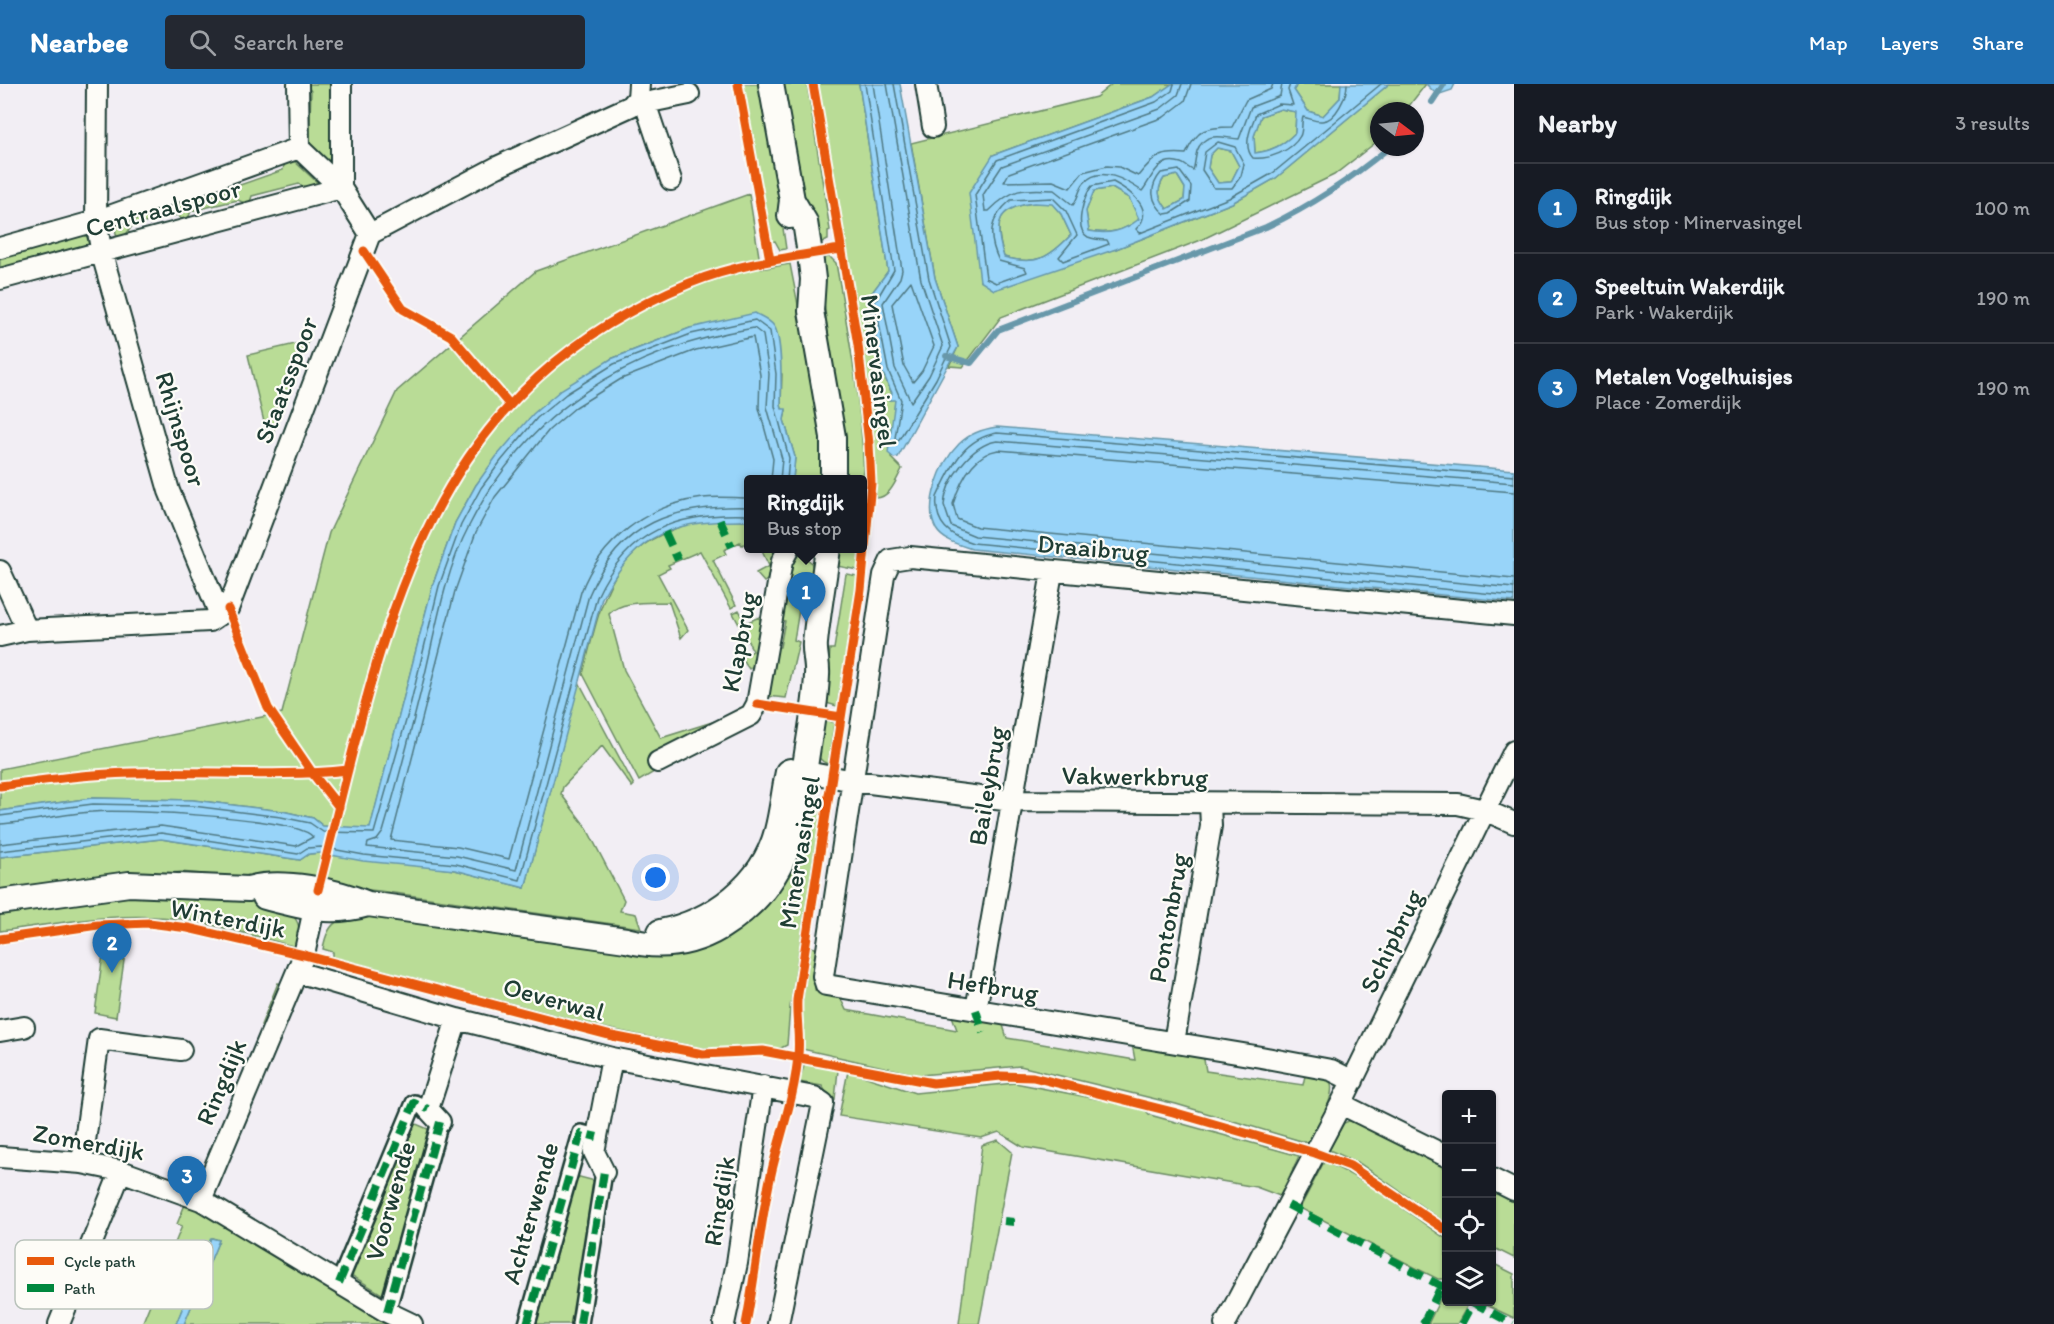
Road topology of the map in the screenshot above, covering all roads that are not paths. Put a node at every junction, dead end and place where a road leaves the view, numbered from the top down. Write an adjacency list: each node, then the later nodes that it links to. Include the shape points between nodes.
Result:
1 (97, 84): 12 (street, Rhijnspoor)
2 (298, 84): 9 (street)
3 (340, 84): 11 (street)
4 (771, 84): 17 (street, via 792,200 805,222 813,279 811,311 833,437)
5 (926, 84): 8 (street)
6 (689, 94): 7 (street)
7 (641, 95): 10 (street); 13 (street, via 631,106 497,167)
8 (933, 127)
9 (299, 148): 11 (street); 12 (street, Centraalspoor)
10 (671, 180)
11 (341, 188): 13 (street); 15 (street, Centraalspoor)
12 (96, 221): 14 (street, Centraalspoor); 15 (street, Rhijnspoor)
13 (370, 234): 22 (street, Staatsspoor, via 228,609)
14 (0, 248)
15 (102, 254): 16 (street, Centraalspoor); 22 (street, Rhijnspoor, via 170,491)
16 (0, 279)
17 (833, 475)
18 (787, 553): 27 (street, Klapbrug, via 782,561 757,704 751,715)
19 (826, 553): 28 (street, Minervasingel, via 814,646 804,670)
20 (0, 571): 24 (street)
21 (1052, 572): 23 (street, Draaibrug); 29 (street, Draaibrug, via 910,557 891,561 884,576); 30 (street, Baileybrug)
22 (220, 615): 24 (street, via 210,621)
23 (1514, 615)
24 (27, 630): 25 (street)
25 (0, 636)
26 (1514, 751): 32 (street, Schipbrug)
27 (658, 762)
28 (796, 770): 29 (street, Vakwerkbrug); 34 (street, Minervasingel, via 769,852 749,881 720,909 672,930 626,940 368,904 345,894)
29 (854, 781): 30 (street, Vakwerkbrug); 37 (street, Hefbrug, via 823,976 826,985)
30 (1012, 801): 31 (street, Vakwerkbrug); 37 (street, Baileybrug)
31 (1210, 804): 32 (street, Vakwerkbrug, via 1458,804); 41 (street, Pontonbrug, via 1211,826)
32 (1484, 810): 33 (street, Vakwerkbrug); 44 (street, Schipbrug)
33 (1514, 823)
34 (316, 899): 35 (street, Minervasingel, via 260,885 248,889 129,884); 36 (street, Ringdijk, via 308,942)
35 (0, 902)
36 (297, 972): 38 (street, Oeverwal); 56 (street, Ringdijk)
37 (976, 1010): 41 (street, Hefbrug)
38 (457, 1019): 43 (street, Oeverwal); 47 (street, Voorwende)
39 (24, 1028): 40 (street)
40 (0, 1031)
41 (1174, 1042): 44 (street, Hefbrug, via 1331,1070)
42 (181, 1050): 51 (street, via 99,1039)
43 (612, 1058): 45 (street, Oeverwal); 48 (street, Achterwende)
44 (1353, 1081): 46 (street, Schipbrug)
45 (764, 1086): 65 (street, Ringdijk); 66 (street, Oeverwal, via 814,1097 823,1103)
46 (1341, 1104): 49 (street); 67 (street, Schipbrug)
47 (434, 1115): 58 (street, Voorwende, via 414,1104); 60 (street, Voorwende)
48 (597, 1137): 53 (street, Achterwende, via 594,1152); 63 (street, Achterwende, via 581,1133)
49 (1442, 1154)
50 (0, 1157): 51 (street, Zomerdijk)
51 (82, 1163): 52 (street, Zomerdijk)
52 (121, 1171): 56 (street, Zomerdijk); 57 (street)
53 (604, 1172): 64 (street, Achterwende)
54 (1496, 1181): 55 (street)
55 (1513, 1187)
56 (201, 1200): 58 (street)
57 (93, 1240)
58 (339, 1283): 60 (street)
59 (65, 1309): 61 (street)
60 (387, 1312): 62 (street)
61 (59, 1324)
62 (412, 1324)
63 (527, 1324)
64 (580, 1324)
65 (724, 1324)
66 (778, 1324)
67 (1226, 1324)

